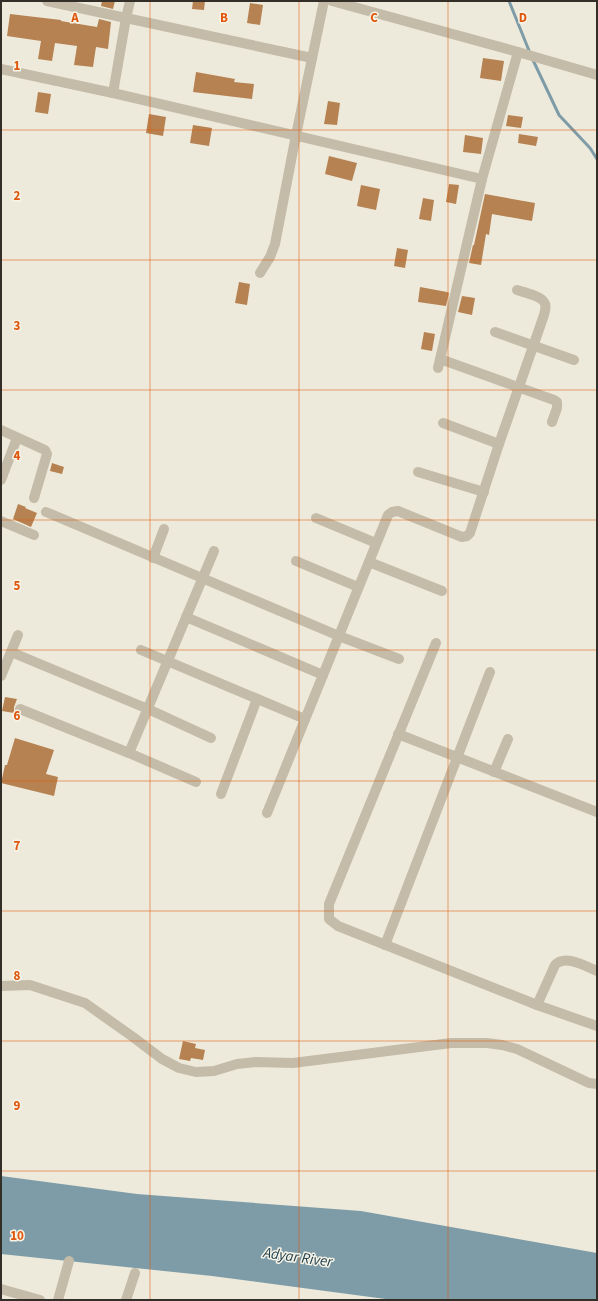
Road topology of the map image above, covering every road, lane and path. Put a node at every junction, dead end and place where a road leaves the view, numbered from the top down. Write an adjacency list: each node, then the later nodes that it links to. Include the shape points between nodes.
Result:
1 (47, 1): 5 (street)
2 (130, 1): 5 (street)
3 (324, 1): 7 (street)
4 (332, 1): 6 (street)
5 (126, 18): 7 (street); 10 (street)
6 (518, 52): 9 (street); 12 (street)
7 (312, 58): 11 (street)
8 (1, 69): 10 (street)
9 (597, 75)
10 (113, 93): 11 (street)
11 (296, 135): 12 (street); 13 (street, via 275,244)
12 (482, 179): 18 (street, via 439,363)
13 (260, 273)
14 (516, 290): 16 (street, via 540,298 546,307)
15 (495, 332): 16 (street)
16 (534, 346): 17 (street); 18 (street)
17 (574, 360)
18 (520, 388): 19 (street, via 557,402); 23 (street)
19 (552, 422)
20 (443, 423): 23 (street)
21 (1, 430): 22 (street)
22 (16, 438): 25 (street); 27 (street, via 44,450 47,454)
23 (499, 444): 26 (street)
24 (418, 472): 26 (street)
25 (1, 480)
26 (484, 492): 33 (street, via 470,534 467,536 456,535 398,511 388,515)
27 (34, 498)
28 (46, 512): 35 (street)
29 (316, 518): 33 (street)
30 (1, 521): 32 (street)
31 (164, 530): 35 (street)
32 (34, 535)
33 (376, 543): 37 (street)
34 (214, 551): 38 (street)
35 (153, 558): 38 (street)
36 (296, 561): 39 (street)
37 (369, 562): 39 (street); 40 (street)
38 (203, 579): 41 (street); 43 (street)
39 (358, 587): 43 (street)
40 (442, 591)
41 (186, 617): 48 (street); 50 (street)
42 (18, 635): 46 (street)
43 (339, 636): 47 (street); 50 (street)
44 (436, 643): 56 (street)
45 (141, 650): 48 (street)
46 (11, 652): 51 (street); 54 (street)
47 (399, 659)
48 (168, 661): 52 (street); 54 (street)
49 (490, 672): 60 (street)
50 (323, 675): 55 (street)
51 (1, 676)
52 (257, 699): 55 (street); 63 (street)
53 (20, 709): 59 (street)
54 (148, 709): 57 (street); 59 (street)
55 (305, 719): 65 (street)
56 (398, 734): 60 (street); 66 (street, via 328,910 329,919 338,926)
57 (211, 738)
58 (508, 739): 61 (street)
59 (129, 753): 62 (street)
60 (457, 757): 61 (street); 66 (street)
61 (494, 772): 64 (street)
62 (196, 782)
63 (221, 794)
64 (597, 812)
65 (267, 814)
66 (384, 945): 69 (street)
67 (597, 971): 69 (street, via 570,961 558,961)
68 (1, 986): 71 (street, via 30,985 85,1003 162,1059 179,1068 196,1072 214,1071 237,1064 293,1063 451,1043 487,1043 517,1049 589,1083)
69 (537, 1005): 70 (street)
70 (597, 1026)
71 (597, 1084)
72 (69, 1261): 76 (street)
73 (135, 1273): 77 (street)
74 (1, 1289): 75 (street)
75 (40, 1300)
76 (58, 1300)
77 (126, 1300)

